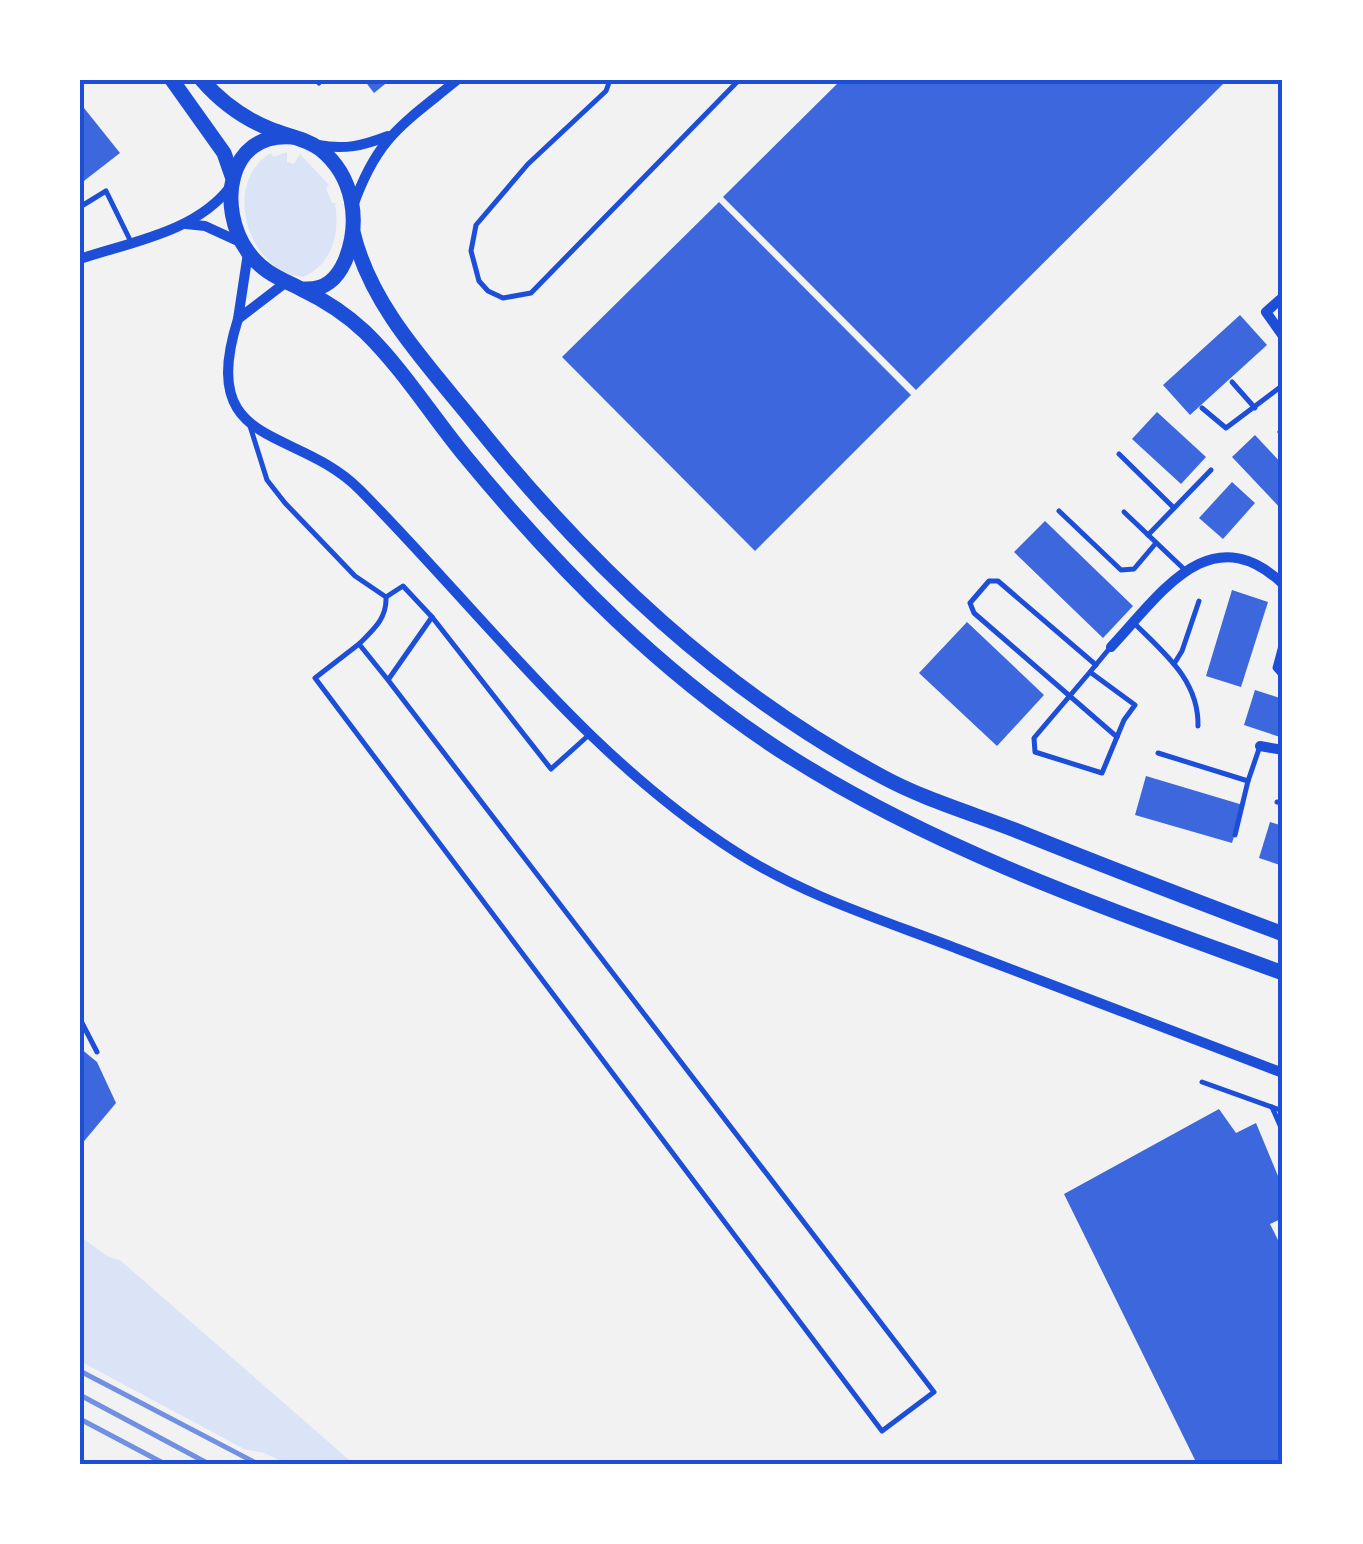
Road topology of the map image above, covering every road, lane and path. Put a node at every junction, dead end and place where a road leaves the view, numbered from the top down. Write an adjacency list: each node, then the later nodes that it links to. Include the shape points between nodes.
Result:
1 (172, 80): 9 (highway, via 224,153)
2 (202, 80): 7 (highway, via 236,112)
3 (457, 80): 6 (street)
4 (610, 80): 5 (lane, via 476,225 472,264 488,291 503,298 531,293)
5 (739, 80)
6 (389, 136): 8 (street, via 340,150); 11 (street)
7 (293, 137): 8 (highway); 9 (highway, via 254,146)
8 (311, 144): 11 (highway, via 341,173)
9 (232, 181): 12 (street, via 218,202); 15 (highway, via 232,220)
10 (80, 206): 14 (lane, via 106,191)
11 (353, 206): 13 (highway)
12 (184, 224): 14 (street); 15 (street, via 205,226)
13 (353, 232): 17 (highway, via 340,272 327,285); 56 (highway, via 366,277 484,434 584,552 704,659 884,778)
14 (130, 242): 16 (street)
15 (246, 248): 17 (highway, via 264,269); 19 (street)
16 (80, 259)
17 (293, 286): 19 (street); 57 (highway, via 344,313 369,336 465,456 609,615 790,757 881,810 992,860)
18 (1283, 297): 20 (street, via 1266,312)
19 (238, 319): 25 (street, via 229,347 230,388)
20 (1283, 336)
21 (1232, 382): 24 (lane)
22 (1283, 385): 24 (lane)
23 (1202, 408): 24 (lane, via 1226,428)
24 (1254, 408)
25 (250, 425): 35 (lane, via 267,480 285,503 355,576); 49 (street, via 320,458 359,489)
26 (1119, 454): 28 (lane)
27 (1211, 470): 28 (lane)
28 (1174, 508): 31 (lane)
29 (1059, 510): 32 (lane, via 1121,570 1134,568)
30 (1124, 512): 31 (lane)
31 (1148, 535): 32 (lane)
32 (1156, 542): 33 (lane)
33 (1185, 570): 34 (street, via 1208,557 1237,558 1264,566); 38 (street)
34 (1283, 584)
35 (386, 597): 37 (lane, via 404,586); 40 (lane, via 387,610)
36 (1199, 600): 42 (lane)
37 (432, 618): 46 (lane); 49 (lane, via 551,768)
38 (1134, 623): 41 (street); 42 (lane)
39 (1283, 638): 45 (lane, via 1274,668)
40 (359, 644): 46 (lane); 46 (lane, via 315,678 882,1431 934,1392)
41 (1111, 647): 43 (lane)
42 (1174, 664): 48 (lane, via 1190,687)
43 (1096, 665): 44 (lane); 47 (lane, via 998,582 974,598 974,613)
44 (1090, 672): 47 (lane); 50 (lane, via 1135,704)
45 (1283, 676)
46 (388, 680)
47 (1069, 696): 50 (lane); 50 (lane, via 1034,738 1035,752 1102,773)
48 (1198, 726)
49 (590, 734): 60 (street, via 679,812 778,876)
50 (1118, 737)
51 (1260, 746): 52 (street); 54 (lane)
52 (1283, 750)
53 (1158, 753): 54 (lane)
54 (1248, 782): 55 (lane)
55 (1235, 835)
56 (1283, 934)
57 (1283, 974)
58 (80, 1020): 59 (lane)
59 (96, 1052)
60 (1283, 1073)
61 (1202, 1082): 62 (lane)
62 (1272, 1107): 63 (lane); 64 (lane)
63 (1283, 1111)
64 (1283, 1132)

